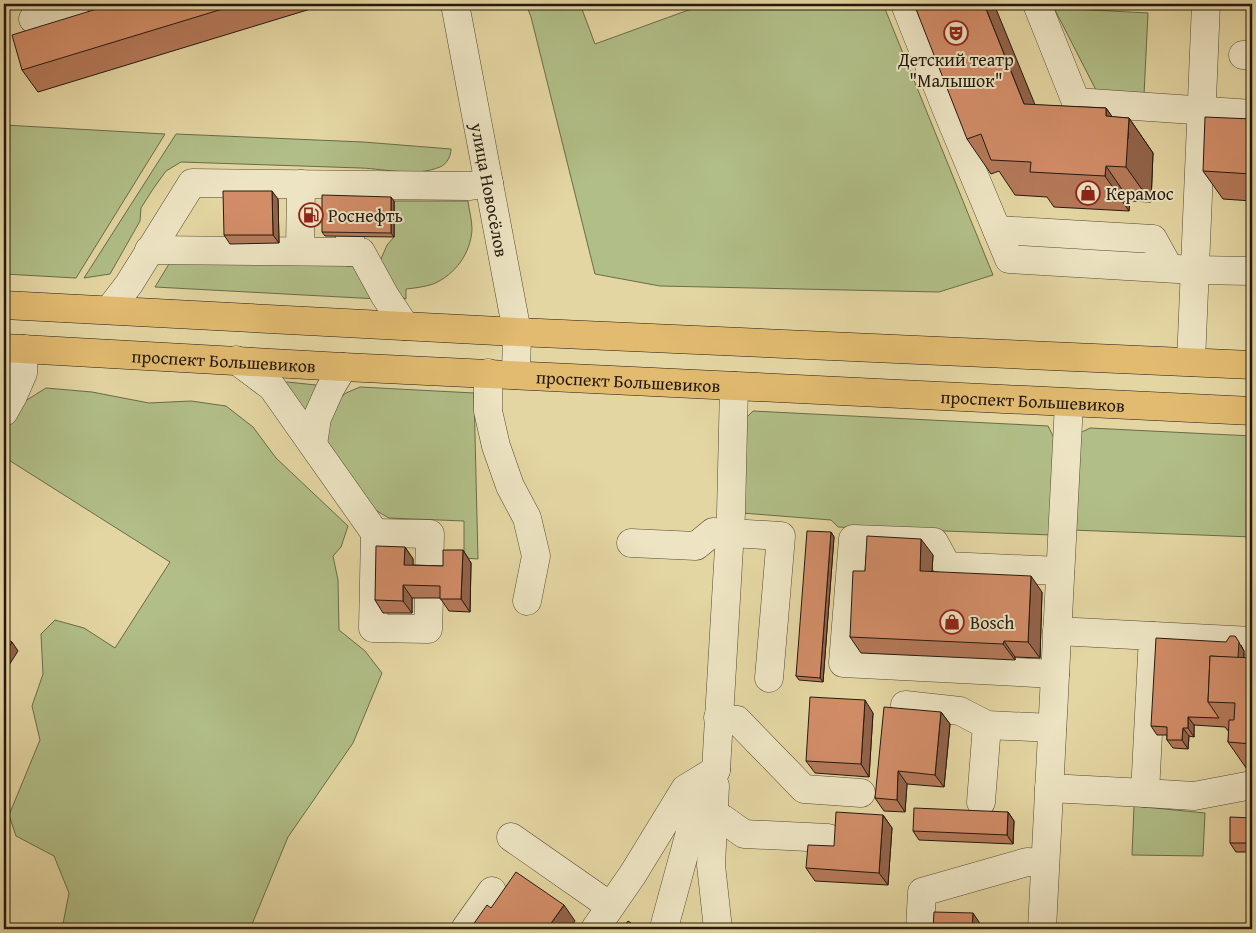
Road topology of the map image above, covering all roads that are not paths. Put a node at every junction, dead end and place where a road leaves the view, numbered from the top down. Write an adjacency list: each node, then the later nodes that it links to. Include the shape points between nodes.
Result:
1 (76, 4): 6 (street)
2 (455, 4): 9 (street, улица Новосёлов)
3 (905, 4): 13 (street, via 1009,260)
4 (1037, 4): 7 (street, via 1076,102)
5 (1206, 4): 7 (street)
6 (33, 18)
7 (1202, 111): 8 (street); 13 (street)
8 (1252, 114)
9 (489, 183): 10 (street, via 350,192); 18 (street, улица Новосёлов)
10 (301, 184): 11 (street, via 192,183); 12 (street)
11 (150, 250): 12 (street); 16 (street)
12 (300, 251): 17 (street, via 349,244 360,252)
13 (1182, 269): 14 (street); 21 (street)
14 (1252, 272)
15 (4, 304): 16 (main road)
16 (109, 310): 17 (main road)
17 (405, 326): 18 (main road)
18 (517, 332): 21 (main road); 25 (street, улица Новосёлов)
19 (14, 348): 20 (main road, проспект Большевиков); 28 (street, via 23,374)
20 (236, 360): 23 (main road, проспект Большевиков); 30 (street, via 272,387)
21 (1191, 362): 22 (main road)
22 (1252, 365)
23 (343, 367): 24 (main road, проспект Большевиков); 30 (street, via 317,418)
24 (488, 374): 25 (main road, проспект Большевиков); 35 (street, via 488,411 496,446 510,486 527,518 536,556)
25 (516, 375): 26 (main road, проспект Большевиков)
26 (734, 386): 27 (main road, проспект Большевиков); 32 (street)
27 (1069, 402): 29 (main road, проспект Большевиков); 34 (street)
28 (4, 412)
29 (1252, 412)
30 (313, 444): 31 (street)
31 (375, 532): 31 (street, via 430,534 428,629 374,628)
32 (730, 533): 33 (street, via 713,532 696,546); 40 (street, via 780,536); 42 (street)
33 (631, 543)
34 (1060, 571): 36 (street); 39 (street, via 947,566 934,542 853,539 843,663)
35 (528, 601)
36 (1057, 631): 37 (street); 39 (street)
37 (1153, 636): 38 (street); 49 (street)
38 (1252, 642)
39 (1055, 674): 44 (street)
40 (769, 678)
41 (905, 705): 43 (street, via 960,711)
42 (718, 718): 45 (street); 48 (street, via 737,720 804,789)
43 (987, 725): 44 (street); 50 (street)
44 (1052, 728): 47 (street)
45 (716, 770): 51 (street); 56 (street, via 685,789); 57 (street, via 692,825)
46 (1252, 785): 49 (street, via 1194,796)
47 (1049, 788): 49 (street); 54 (street)
48 (861, 792)
49 (1145, 793)
50 (981, 802)
51 (714, 818): 53 (street, via 722,819 744,834); 58 (street, via 711,865)
52 (511, 837): 56 (street)
53 (828, 838)
54 (1045, 863): 61 (street, via 1027,862 922,892); 62 (street)
55 (492, 891): 59 (street)
56 (610, 906): 60 (street)
57 (665, 924)
58 (716, 926)
59 (465, 929)
60 (595, 929)
61 (920, 929)
62 (1042, 929)

